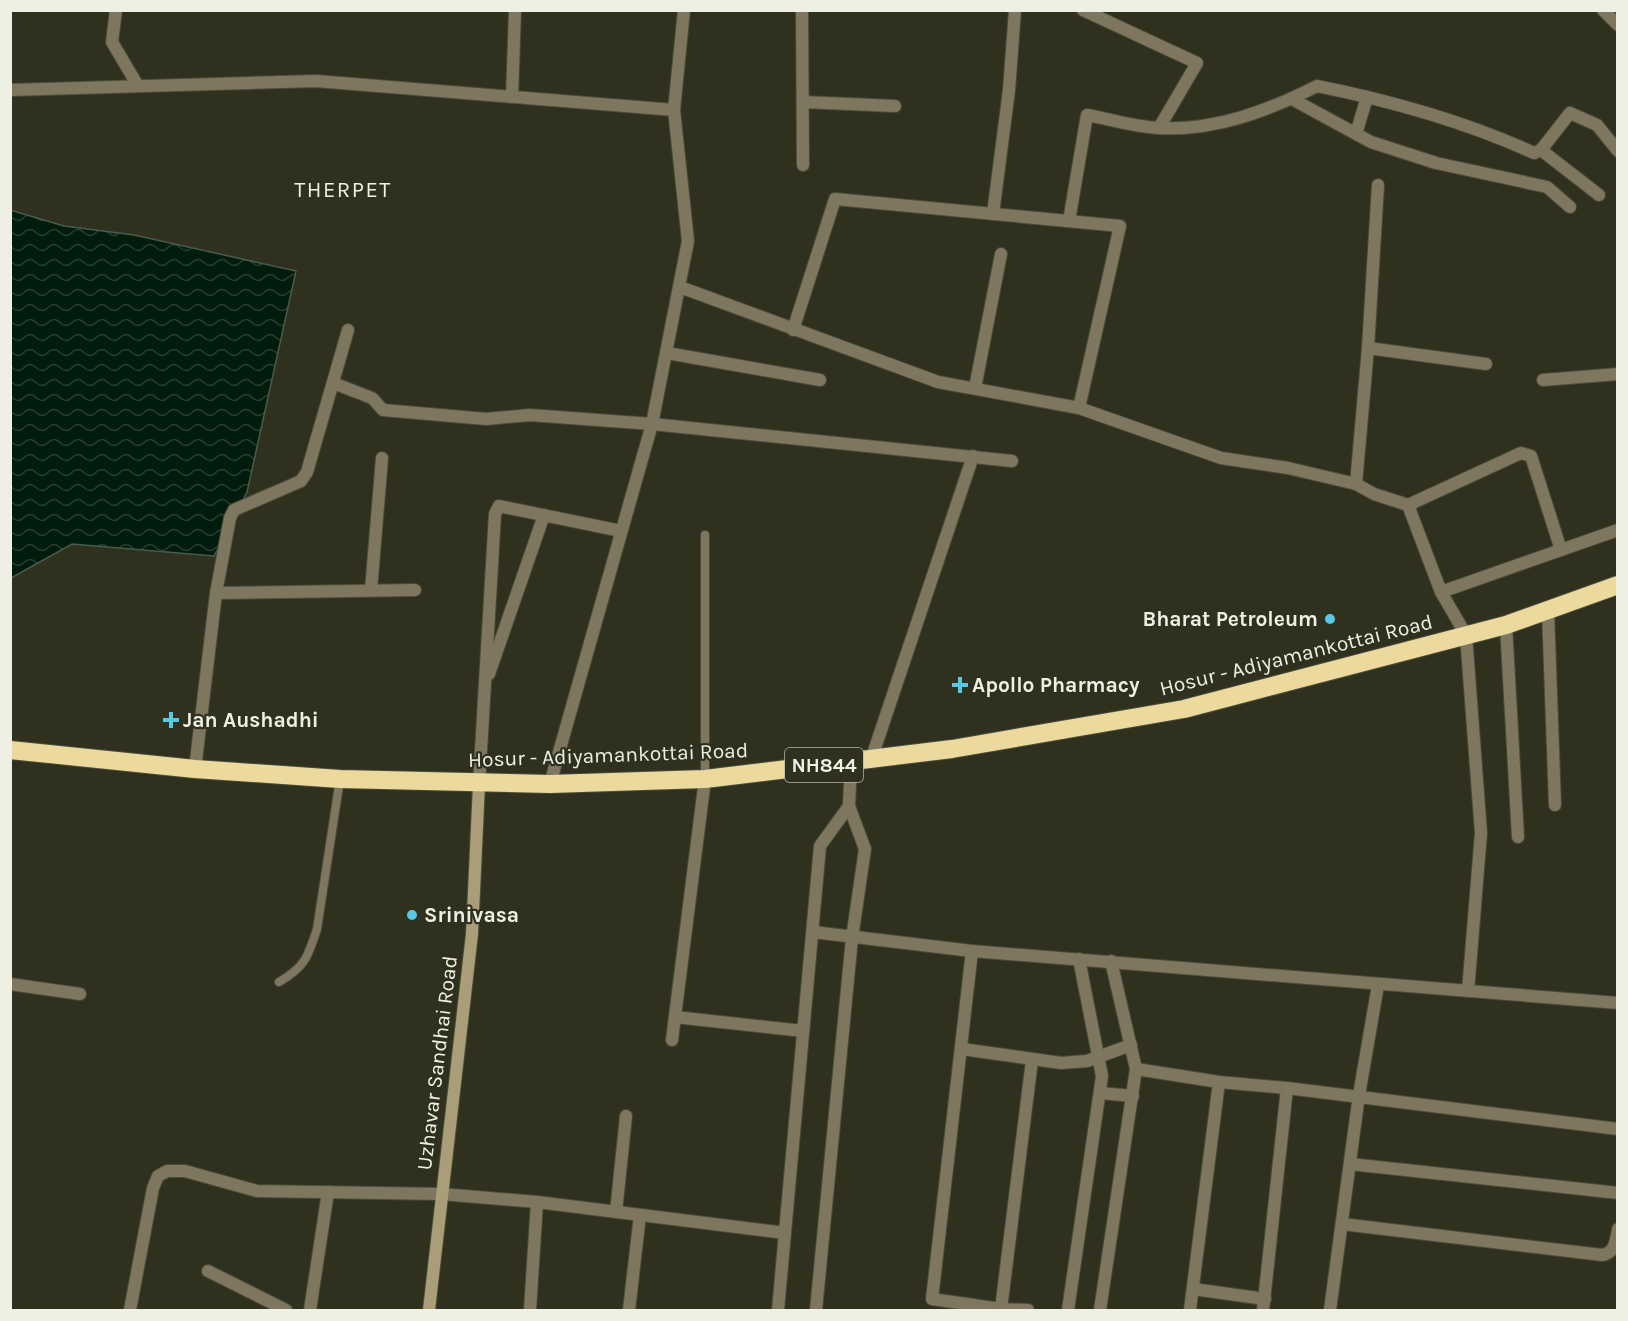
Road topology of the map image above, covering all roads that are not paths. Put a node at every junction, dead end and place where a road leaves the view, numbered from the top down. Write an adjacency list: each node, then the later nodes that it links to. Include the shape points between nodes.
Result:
1 (116, 10): 10 (street, via 112,42)
2 (684, 10): 17 (street)
3 (814, 10): 8 (street)
4 (1015, 10): 26 (street)
5 (1083, 10): 18 (street, via 1197,63)
6 (1603, 10): 9 (street)
7 (515, 11): 12 (street)
8 (802, 11): 15 (street)
9 (1617, 25)
10 (138, 86): 11 (street); 12 (street, via 316,81)
11 (10, 90)
12 (512, 97): 17 (street)
13 (1366, 97): 14 (street, via 1317,86); 19 (street); 20 (street, via 1488,132 1534,153)
14 (1292, 99): 18 (street, via 1233,121); 19 (street)
15 (803, 102): 16 (street); 22 (street)
16 (895, 106)
17 (674, 110): 29 (street, via 688,241)
18 (1159, 128): 27 (street, via 1086,115)
19 (1356, 134): 25 (street, via 1436,163 1547,187)
20 (1541, 150): 21 (street, via 1570,113 1596,124); 24 (street)
21 (1617, 151)
22 (803, 165)
23 (1378, 185): 32 (street)
24 (1599, 195)
25 (1570, 207)
26 (993, 214): 27 (street); 31 (street, via 835,198)
27 (1069, 221): 40 (street, via 1120,226)
28 (1001, 254): 39 (street)
29 (680, 287): 31 (street); 33 (street)
30 (348, 330): 38 (street)
31 (793, 330): 39 (street, via 938,382)
32 (1368, 348): 34 (street); 45 (street)
33 (667, 353): 36 (street); 41 (street)
34 (1486, 364)
35 (1617, 374): 37 (street)
36 (820, 380)
37 (1544, 380)
38 (333, 383): 41 (street, via 372,398 383,410 486,419 530,414); 55 (street, via 301,481 234,510)
39 (975, 388): 40 (street)
40 (1079, 408): 45 (street, via 1221,458)
41 (652, 424): 42 (street); 49 (street)
42 (973, 456): 44 (street); 62 (street)
43 (382, 458): 53 (street)
44 (1012, 461)
45 (1356, 484): 46 (street)
46 (1408, 505): 51 (street, via 1521,453 1528,454); 56 (street)
47 (544, 515): 49 (street); 60 (street); 60 (street, via 507,506 499,506 495,514)
48 (1617, 530): 51 (street)
49 (621, 531): 68 (street)
50 (705, 535): 66 (lane)
51 (1561, 550): 56 (street)
52 (1617, 585): 57 (highway, Hosur - Adiyamankottai Road / NH844)
53 (371, 590): 54 (street); 55 (street)
54 (415, 590)
55 (216, 592): 64 (street)
56 (1441, 592): 59 (street)
57 (1548, 611): 58 (highway, Hosur - Adiyamankottai Road / NH844); 69 (street)
58 (1506, 625): 59 (highway, Hosur - Adiyamankottai Road / NH844); 71 (street)
59 (1466, 635): 62 (highway, Hosur - Adiyamankottai Road / NH844, via 1184,709); 80 (street, via 1481,833)
60 (484, 689): 67 (street)
61 (10, 750): 64 (highway, Hosur - Adiyamankottai Road / NH844)
62 (871, 760): 63 (highway, Hosur - Adiyamankottai Road / NH844)
63 (851, 762): 66 (highway, Hosur - Adiyamankottai Road / NH844); 70 (street)
64 (195, 769): 65 (highway, Hosur - Adiyamankottai Road / NH844)
65 (340, 779): 67 (highway, Hosur - Adiyamankottai Road / NH844); 77 (lane, via 317,929 299,970)
66 (705, 779): 68 (highway, Hosur - Adiyamankottai Road / NH844); 83 (street)
67 (479, 784): 68 (highway, Hosur - Adiyamankottai Road / NH844); 101 (main road, Uzhavar Sandhai Road, via 472,934)
68 (550, 784)
69 (1555, 805)
70 (849, 806): 72 (street, via 820,846); 73 (street, via 865,849)
71 (1518, 837)
72 (813, 932): 73 (street); 84 (street)
73 (852, 938): 74 (street); 119 (street)
74 (972, 951): 75 (street); 87 (street)
75 (1079, 959): 76 (street); 88 (street)
76 (1111, 961): 79 (street); 86 (street)
77 (279, 982)
78 (10, 984): 81 (street)
79 (1378, 984): 80 (street); 94 (street)
80 (1468, 991): 82 (street)
81 (80, 994)
82 (1617, 1003)
83 (675, 1017): 84 (street); 85 (street)
84 (803, 1030): 107 (street)
85 (672, 1040)
86 (1131, 1045): 88 (street); 90 (street)
87 (962, 1049): 89 (street); 111 (street, via 932,1299)
88 (1100, 1057): 89 (street, via 1087,1061); 93 (street)
89 (1032, 1060): 111 (street)
90 (1136, 1069): 91 (street); 95 (street)
91 (1219, 1082): 92 (street); 109 (street)
92 (1287, 1088): 94 (street); 110 (street)
93 (1100, 1093): 95 (street); 121 (street)
94 (1359, 1095): 97 (street); 98 (street)
95 (1132, 1096): 122 (street)
96 (627, 1116): 103 (street)
97 (1617, 1129)
98 (1350, 1164): 100 (street); 105 (street)
99 (328, 1192): 101 (street); 112 (street, via 257,1191 184,1172 167,1171 158,1176); 114 (street)
100 (1617, 1193)
101 (441, 1194): 102 (street); 115 (main road, Uzhavar Sandhai Road)
102 (537, 1202): 103 (street); 116 (street)
103 (616, 1212): 104 (street)
104 (640, 1215): 107 (street); 117 (street)
105 (1342, 1224): 106 (street, via 1602,1255 1612,1250); 124 (street)
106 (1617, 1229)
107 (785, 1233): 118 (street)
108 (208, 1271): 113 (street)
109 (1193, 1289): 110 (street); 123 (street)
110 (1264, 1305)
111 (1001, 1309): 120 (street)
112 (130, 1311)
113 (286, 1311)
114 (310, 1311)
115 (429, 1311)
116 (530, 1311)
117 (629, 1311)
118 (778, 1311)
119 (816, 1311)
120 (1028, 1311)
121 (1068, 1311)
122 (1100, 1311)
123 (1190, 1311)
124 (1330, 1311)

